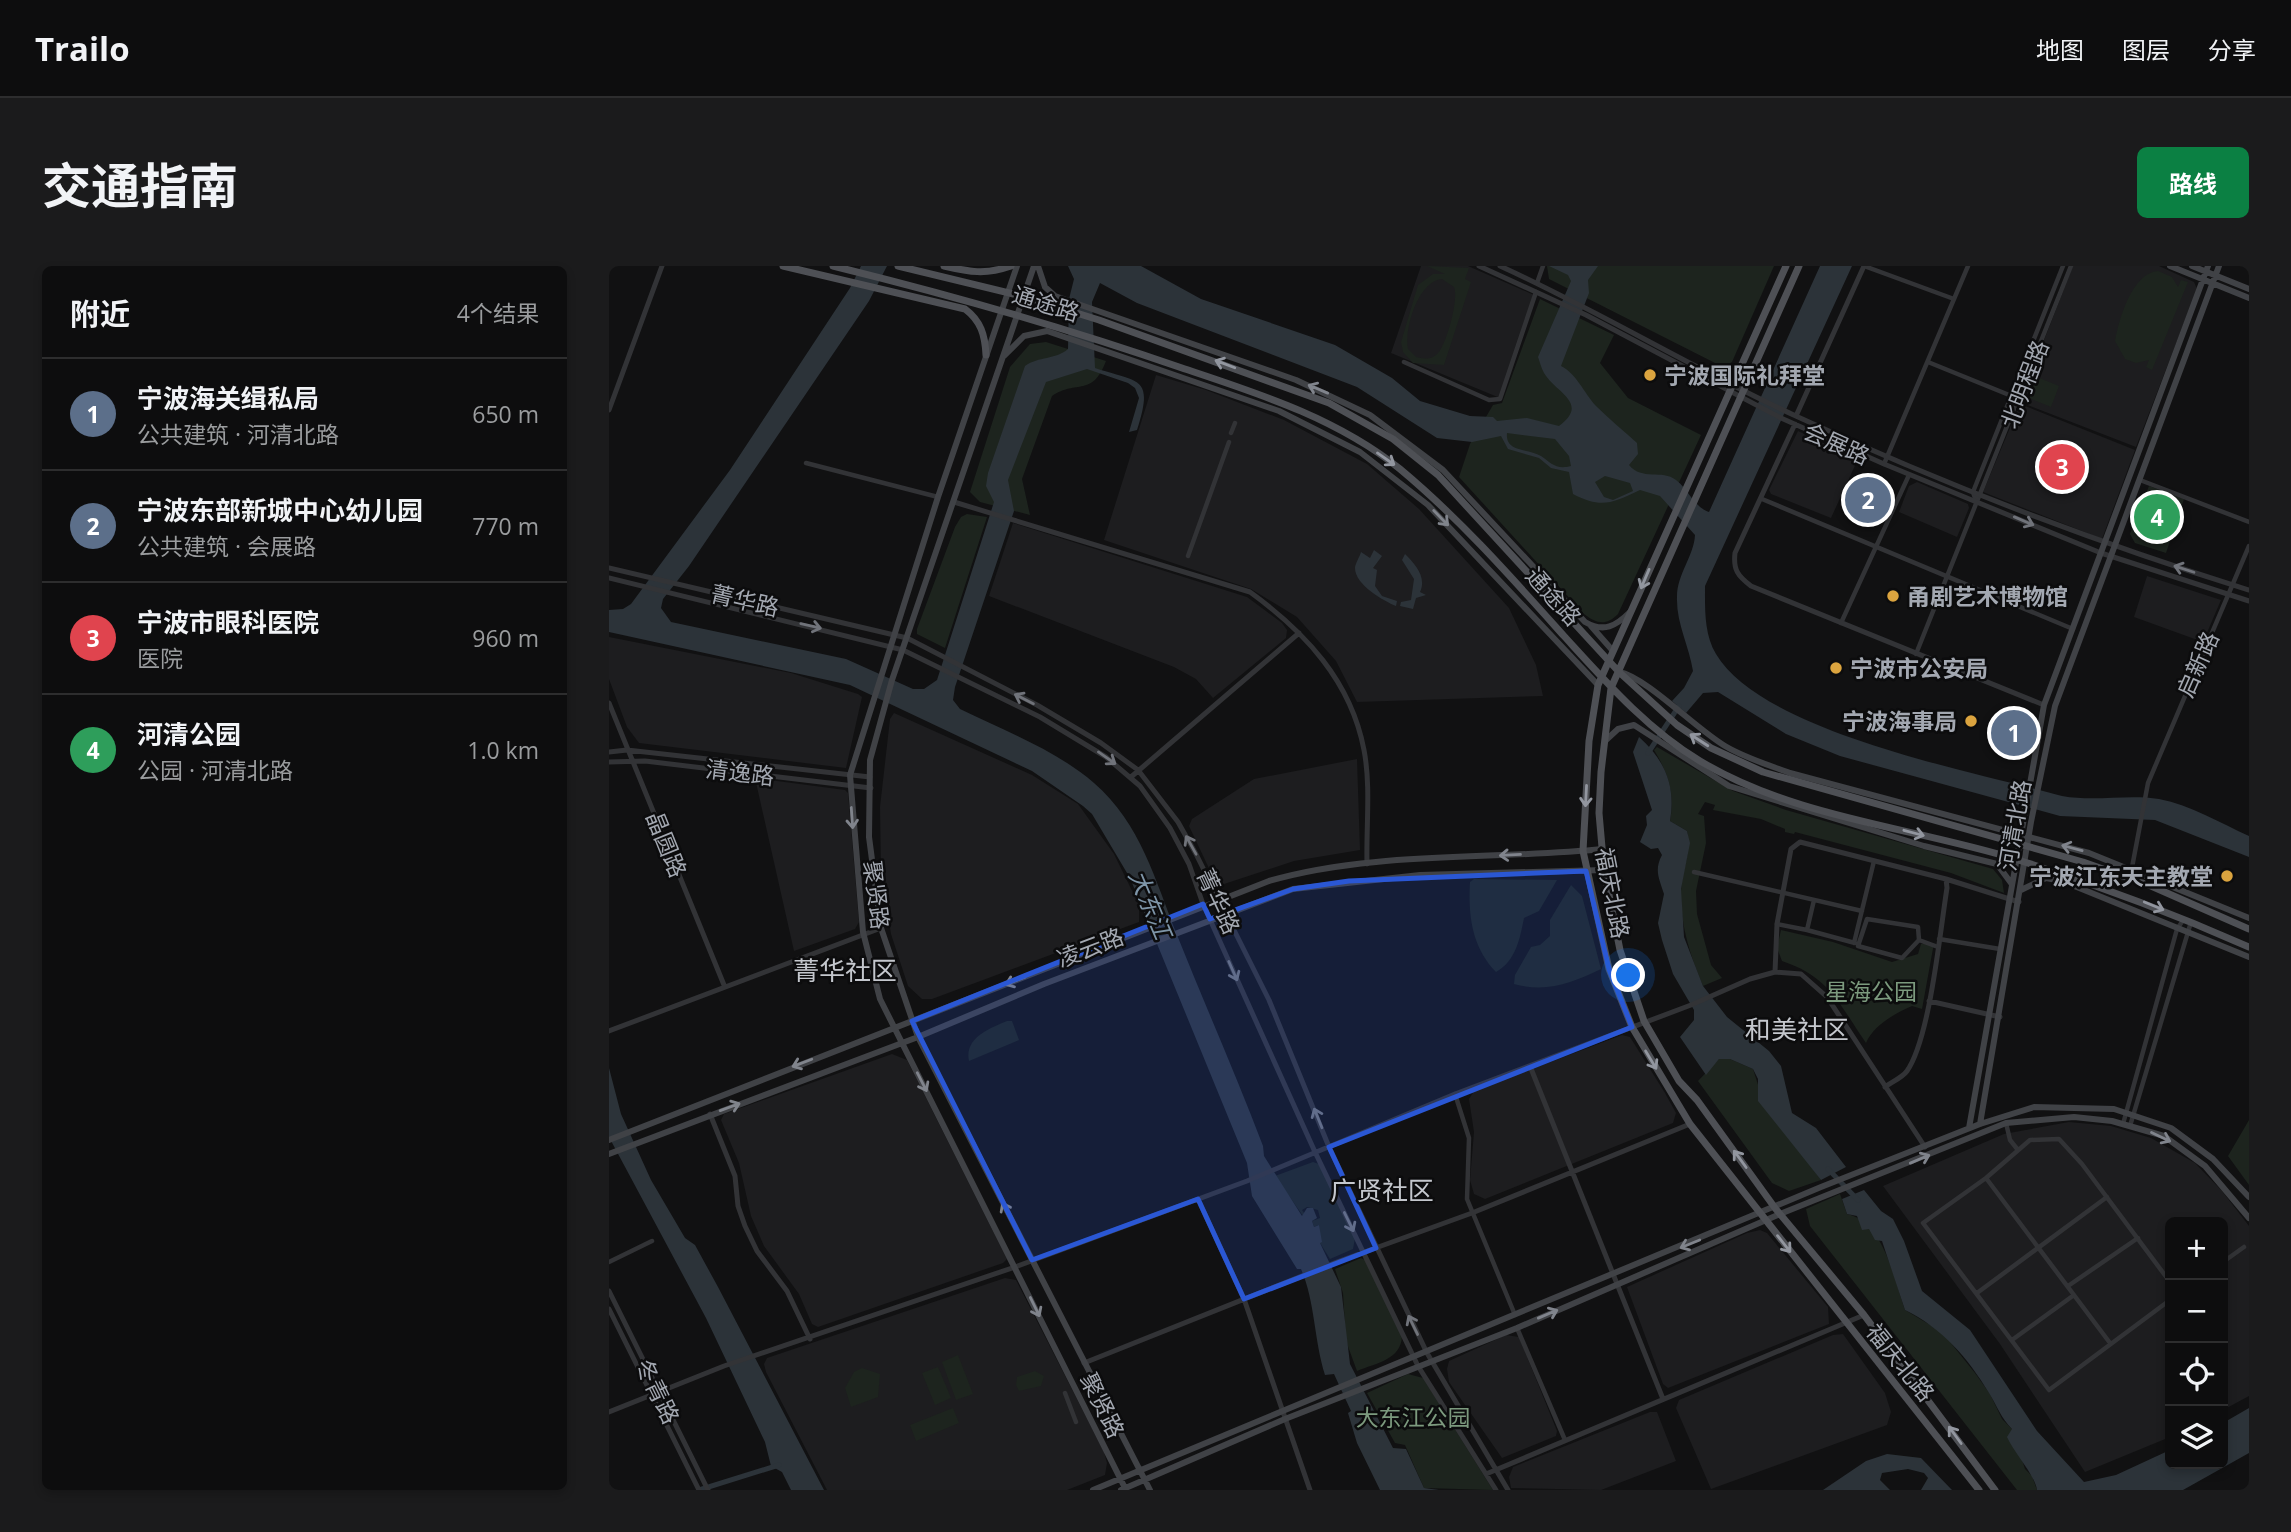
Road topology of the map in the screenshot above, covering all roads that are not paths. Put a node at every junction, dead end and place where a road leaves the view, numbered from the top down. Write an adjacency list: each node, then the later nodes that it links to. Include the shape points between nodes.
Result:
1 (661, 266): 44 (street)
2 (783, 266): 35 (main road, via 965,309 979,323)
3 (833, 266): 33 (main road, 通途路)
4 (898, 266): 27 (main road, 通途路)
5 (944, 266): 6 (main road, via 976,274)
6 (1010, 266)
7 (1017, 266): 27 (main road, 聚贤路)
8 (1036, 266): 29 (main road, 聚贤路); 78 (main road, one-way to 8, via 1443,470 1370,415 1296,380 1055,296 1045,287)
9 (1479, 266): 28 (street, 会展路)
10 (1500, 266): 24 (street, 会展路)
11 (1786, 266): 39 (main road, 福庆北路)
12 (1799, 266): 40 (main road, 福庆北路)
13 (1864, 266): 32 (street); 45 (street)
14 (1968, 266): 32 (street)
15 (2063, 266): 41 (street, 北明程路)
16 (2071, 266): 42 (street, 北明程路)
17 (2169, 266): 23 (main road)
18 (2192, 266): 21 (main road)
19 (2219, 266): 22 (main road, 河清北路)
20 (1542, 268): 24 (street)
21 (2207, 269): 22 (main road); 23 (main road, 河清北路)
22 (2216, 275): 25 (main road, 河清北路); 26 (main road)
23 (2203, 279): 25 (main road); 62 (main road, 河清北路)
24 (1537, 283): 30 (street, 会展路)
25 (2214, 284): 31 (main road); 54 (main road, 河清北路)
26 (2249, 289)
27 (1008, 292): 29 (main road, 通途路); 33 (main road, 聚贤路)
28 (1537, 292): 30 (street, 会展路); 36 (street, via 1500,399 1489,400)
29 (1022, 296): 34 (main road, 聚贤路); 87 (main road, 通途路, one-way to 29, via 1438,475 1392,439 1329,403)
30 (1559, 298): 39 (street, 会展路)
31 (2249, 298)
32 (1954, 299): 37 (street)
33 (1002, 310): 34 (main road, 通途路); 35 (main road, 聚贤路)
34 (1015, 314): 38 (main road, 聚贤路); 89 (main road, 通途路, one-way to 89, via 1274,400 1375,451 1464,530)
35 (986, 355): 57 (main road, 聚贤路)
36 (1404, 362)
37 (1928, 362): 41 (street); 50 (street)
38 (999, 363): 60 (main road, 聚贤路); 89 (main road, one-way to 89, via 1014,343 1034,331 1065,337 1279,411 1360,453 1428,505)
39 (1732, 388): 40 (street, 会展路); 76 (main road, 福庆北路, one-way to 76)
40 (1742, 393): 43 (street, 会展路); 88 (main road, 福庆北路)
41 (2012, 396): 42 (street); 55 (street, 北明程路)
42 (2019, 398): 56 (street, 北明程路)
43 (1757, 401): 45 (street, 会展路); 47 (street, 会展路)
44 (609, 410)
45 (1795, 416): 50 (street, 会展路)
46 (1235, 423): 48 (street)
47 (1795, 424): 52 (street, 会展路); 58 (street)
48 (1231, 433)
49 (1229, 442): 67 (street)
50 (1887, 457): 52 (street); 55 (street, 会展路)
51 (806, 464): 57 (street)
52 (1884, 464): 53 (street, 会展路)
53 (1909, 475): 59 (street, 会展路); 65 (street)
54 (2140, 480): 61 (street); 64 (main road, 河清北路)
55 (1973, 492): 56 (street, 会展路); 59 (street)
56 (1981, 495): 59 (street, 北明程路); 62 (street, 会展路)
57 (938, 497): 81 (main road, 聚贤路)
58 (1762, 499): 65 (street); 77 (street, via 1735,553 1739,577)
59 (1976, 501): 66 (street, 会展路, one-way to 66); 70 (street, 北明程路)
60 (954, 502): 80 (street, via 1250,592); 82 (main road, 聚贤路)
61 (2249, 522)
62 (2104, 543): 64 (street, 会展路); 66 (main road, 河清北路)
63 (2249, 546): 72 (street, 启新路)
64 (2114, 547): 68 (main road, 河清北路); 72 (street, 会展路, one-way to 64)
65 (1878, 548): 70 (street); 77 (street)
66 (2101, 553): 68 (street, 会展路); 79 (main road, 河清北路)
67 (1188, 556)
68 (2111, 557): 74 (street, 会展路); 105 (main road, 河清北路, via 2055,706)
69 (609, 568): 81 (street, 菁华路)
70 (1948, 577): 79 (street); 86 (street, 北明程路)
71 (609, 578): 83 (street, one-way to 83)
72 (2232, 584): 73 (street, 会展路); 74 (street, 启新路)
73 (2249, 590)
74 (2228, 594): 75 (street, 会展路); 114 (street, 启新路, via 2148,783)
75 (2249, 601)
76 (1631, 611): 78 (main road, via 1611,627); 85 (main road, 福庆北路)
77 (1841, 624): 86 (street)
78 (1590, 625): 85 (main road)
79 (2073, 629): 92 (main road, 河清北路)
80 (1299, 633): 98 (street); 113 (street, via 1326,662 1351,703 1364,752)
81 (894, 634): 82 (street, 菁华路); 83 (main road, 聚贤路)
82 (907, 638): 84 (main road, 聚贤路); 98 (street, 菁华路, one-way to 82, via 1037,705)
83 (890, 647): 84 (street); 99 (main road, 聚贤路)
84 (903, 650): 100 (main road, 聚贤路, via 870,760); 101 (street, one-way to 101, via 1040,717)
85 (1613, 651): 87 (main road, 福庆北路)
86 (1916, 654): 92 (street)
87 (1609, 659): 88 (main road, 通途路); 89 (main road, 福庆北路)
88 (1619, 672): 90 (main road, 福庆北路); 104 (main road, via 1637,677 1727,747 1790,773); 106 (main road, 通途路, one-way to 88, via 1763,772 1711,748)
89 (1600, 681): 90 (main road, 通途路); 109 (main road, 福庆北路, one-way to 109, via 1589,741)
90 (1611, 688): 93 (main road, 福庆北路); 110 (main road, 通途路, one-way to 110, via 1669,740 1719,772 1759,790)
91 (609, 703): 94 (street, 晶圆路)
92 (2045, 705): 104 (main road, 河清北路)
93 (1604, 742): 108 (main road, 福庆北路, via 1599,813); 120 (main road, via 1627,725 1642,730 1711,777 1741,791 1997,864)
94 (628, 750): 95 (street, 清逸路); 96 (street, 晶圆路); 99 (street, 清逸路)
95 (609, 752)
96 (634, 761): 97 (street, 清逸路); 102 (street, 清逸路); 148 (street, 晶圆路)
97 (609, 762)
98 (1138, 770): 101 (street); 123 (street, 菁华路, one-way to 98, via 1178,822)
99 (850, 775): 100 (street, 清逸路); 102 (main road, 聚贤路)
100 (870, 777): 103 (main road, 聚贤路)
101 (1131, 777): 127 (street, via 1170,828)
102 (850, 785): 103 (street, 清逸路); 138 (main road, 聚贤路, one-way to 138)
103 (871, 788): 134 (main road, 聚贤路, via 869,837)
104 (2019, 834): 105 (main road); 106 (main road, 河清北路)
105 (2029, 837): 107 (main road, 河清北路); 114 (main road, one-way to 105)
106 (2018, 843): 107 (main road, 通途路); 110 (main road, 河清北路)
107 (2028, 846): 112 (main road, 河清北路); 118 (main road, 通途路)
108 (1602, 849): 109 (main road, 凌云路); 115 (main road, 福庆北路)
109 (1583, 851): 113 (main road, 凌云路, one-way to 113); 116 (main road, 福庆北路)
110 (2016, 859): 112 (main road, 通途路); 120 (main road, 河清北路)
111 (1874, 861): 119 (street); 122 (street, via 1800,842 1791,849); 128 (street)
112 (2026, 863): 121 (main road, 河清北路); 132 (main road, 通途路, one-way to 132)
113 (1367, 864): 123 (main road, 凌云路, via 1306,870)
114 (2133, 869): 118 (street, 启新路); 130 (main road)
115 (1605, 870): 116 (main road, 凌云路); 153 (main road, 福庆北路, via 1621,950)
116 (1586, 871): 129 (main road, 凌云路, via 1349,881 1293,889); 155 (main road, 福庆北路, via 1609,969)
117 (1694, 872): 122 (street)
118 (2130, 878): 136 (main road, 通途路)
119 (1946, 879): 125 (street); 140 (street)
120 (2012, 884): 125 (main road, 河清北路)
121 (2021, 890): 126 (main road, 河清北路); 135 (main road, via 2038,880 2062,881)
122 (1783, 894): 124 (street); 133 (street)
123 (1217, 899): 127 (main road, 凌云路); 129 (street, 菁华路)
124 (1814, 900): 128 (street); 137 (street)
125 (2010, 900): 126 (street); 145 (main road, 河清北路)
126 (2019, 902): 151 (main road, 河清北路)
127 (1203, 904): 131 (street); 152 (main road, 凌云路, one-way to 152)
128 (1862, 911): 142 (street)
129 (1223, 914): 131 (main road, 凌云路); 170 (street, 菁华路, one-way to 129, via 1269,1000)
130 (2249, 918)
131 (1210, 919): 157 (main road, 凌云路); 173 (street, one-way to 173)
132 (2188, 920): 135 (street); 139 (street); 144 (main road, 通途路)
133 (1777, 924): 137 (street); 147 (street)
134 (881, 928): 138 (street); 152 (main road, 聚贤路)
135 (2177, 929): 139 (main road); 163 (street)
136 (2249, 929)
137 (1807, 930): 142 (street)
138 (863, 932): 148 (street); 154 (main road, 聚贤路, via 880,999)
139 (2190, 933): 146 (main road); 163 (street)
140 (1939, 939): 143 (street); 145 (street)
141 (1919, 940): 142 (street, via 1902,958); 142 (street, via 1918,927 1867,919); 143 (street)
142 (1856, 944)
143 (1938, 947): 149 (street)
144 (2249, 947)
145 (2000, 949): 150 (main road, 河清北路)
146 (2249, 957)
147 (1775, 972): 153 (street); 160 (street, via 1801,974 1827,997)
148 (724, 985): 156 (street)
149 (1929, 1002): 150 (street); 160 (street, via 1916,1055 1906,1073)
150 (1988, 1014): 151 (street); 168 (main road, 河清北路)
151 (2000, 1017): 166 (main road, 河清北路)
152 (912, 1021): 154 (main road, 凌云路); 157 (main road, 聚贤路)
153 (1644, 1021): 155 (street); 182 (main road, 福庆北路, one-way to 153, via 1679,1081)
154 (895, 1027): 158 (main road, 聚贤路); 169 (main road, 凌云路, one-way to 169)
155 (1632, 1027): 159 (street); 165 (main road, 福庆北路, one-way to 165)
156 (609, 1031)
157 (918, 1037): 158 (main road, 凌云路); 193 (main road, 聚贤路, one-way to 157)
158 (903, 1043): 162 (main road, 凌云路, one-way to 158); 195 (main road, 聚贤路, one-way to 195)
159 (1530, 1066): 161 (street); 175 (street)
160 (1885, 1087): 171 (street)
161 (1455, 1094): 170 (street); 183 (street, via 1469,1138 1465,1187)
162 (710, 1114): 174 (main road, 凌云路); 210 (street, via 735,1176 745,1226 787,1291)
163 (2129, 1114): 166 (main road, via 2114,1109 2034,1107); 167 (street); 178 (main road, via 2171,1128 2213,1158)
164 (2006, 1123): 167 (main road, via 2074,1118); 172 (street); 182 (main road, one-way to 164)
165 (1691, 1124): 175 (street); 184 (main road, 福庆北路)
166 (1980, 1124): 168 (main road)
167 (2126, 1125): 180 (main road, one-way to 180, via 2164,1136 2205,1166)
168 (1969, 1128): 171 (main road)
169 (609, 1140)
170 (1329, 1147): 173 (street); 189 (street, 菁华路)
171 (1925, 1147): 182 (main road, via 1829,1184)
172 (2018, 1150): 176 (street); 177 (street, via 2030,1140 2059,1139)
173 (1315, 1152): 179 (street); 191 (street, one-way to 191)
174 (610, 1154)
175 (1571, 1172): 183 (street); 196 (street)
176 (1986, 1178): 190 (street); 201 (street, via 1923,1223)
177 (2107, 1197): 186 (street); 190 (street)
178 (2249, 1197)
179 (1198, 1199): 193 (street); 203 (street)
180 (2241, 1208): 181 (main road); 185 (main road)
181 (2249, 1210)
182 (1777, 1211): 184 (main road); 206 (main road, 福庆北路)
183 (1472, 1213): 189 (street); 207 (street)
184 (1764, 1217): 196 (main road, one-way to 196); 198 (main road); 208 (main road, 福庆北路, one-way to 208)
185 (2249, 1218)
186 (2138, 1238): 197 (street); 199 (street)
187 (652, 1241): 194 (street)
188 (2244, 1247): 192 (street)
189 (1376, 1248): 191 (street); 213 (street, 菁华路, one-way to 189)
190 (2039, 1248): 199 (street); 201 (street)
191 (1364, 1252): 203 (street); 214 (street)
192 (2228, 1258)
193 (1032, 1261): 195 (street); 216 (main road, 聚贤路)
194 (609, 1262)
195 (1015, 1267): 210 (street); 230 (main road, 聚贤路, one-way to 230)
196 (1612, 1276): 198 (street); 207 (main road)
197 (2169, 1280)
198 (1616, 1285): 209 (main road, one-way to 198); 221 (street)
199 (2068, 1286): 202 (street)
200 (609, 1291): 218 (street, 冬青路)
201 (1977, 1293): 211 (street)
202 (2074, 1295): 211 (street); 212 (street)
203 (1244, 1299): 216 (street); 222 (street)
204 (2165, 1304): 212 (street)
205 (609, 1309): 220 (street, 冬青路)
206 (1864, 1315): 208 (street); 241 (main road, 福庆北路, one-way to 206)
207 (1515, 1316): 213 (main road)
208 (1845, 1324): 221 (street); 240 (main road, 福庆北路)
209 (1517, 1328): 215 (main road); 226 (street)
210 (810, 1339): 218 (street)
211 (2011, 1340): 212 (street, via 2049,1390)
212 (2110, 1343)
213 (1427, 1353): 214 (main road); 215 (street, 菁华路)
214 (1415, 1358): 217 (street); 222 (main road)
215 (1432, 1360): 217 (main road); 227 (street, 菁华路)
216 (1084, 1363): 228 (main road, 聚贤路)
217 (1419, 1366): 224 (main road); 229 (street)
218 (659, 1392): 220 (street); 234 (street, 冬青路)
219 (1065, 1393): 225 (street)
220 (652, 1395): 223 (street); 233 (street, 冬青路)
221 (1663, 1399): 226 (street)
222 (1282, 1410): 224 (street); 228 (main road)
223 (609, 1412)
224 (1285, 1419): 231 (main road); 237 (street)
225 (1076, 1422)
226 (1565, 1440): 227 (street)
227 (1496, 1469): 229 (street); 239 (street, 菁华路)
228 (1140, 1471): 230 (main road); 231 (main road, 聚贤路)
229 (1486, 1474): 238 (street)
230 (1120, 1479): 232 (main road, 聚贤路); 235 (main road)
231 (1145, 1479): 232 (main road); 236 (main road, 聚贤路)
232 (1124, 1489)
233 (699, 1490)
234 (708, 1490)
235 (1093, 1490)
236 (1150, 1490)
237 (1310, 1490)
238 (1496, 1490)
239 (1508, 1490)
240 (1979, 1490)
241 (1995, 1490)

